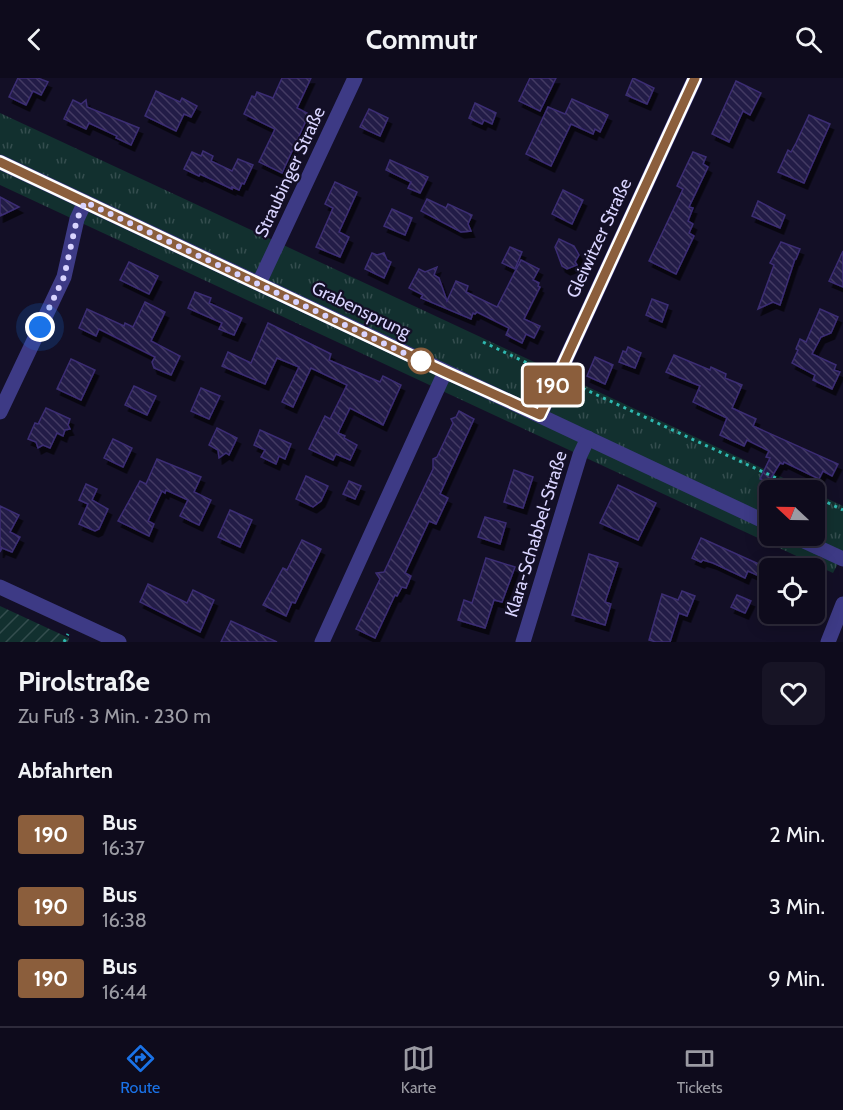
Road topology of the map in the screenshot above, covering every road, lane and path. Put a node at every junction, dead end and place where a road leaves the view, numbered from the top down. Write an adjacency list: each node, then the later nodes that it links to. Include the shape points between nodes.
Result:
1 (356, 78): 5 (street, Straubinger Straße)
2 (695, 78): 8 (street, Gleiwitzer Straße)
3 (0, 162): 4 (street, Grabensprung)
4 (85, 202): 5 (street, Grabensprung); 9 (street, via 77,219 64,277)
5 (259, 283): 7 (street, Grabensprung)
6 (483, 342): 8 (path)
7 (445, 372): 10 (street, Grabensprung); 21 (street)
8 (557, 376): 10 (street, Gleiwitzer Straße); 12 (path)
9 (0, 412)
10 (540, 415): 11 (street, Grabensprung)
11 (588, 438): 15 (street, Grabensprung); 22 (street, Klara-Schabbel-Straße)
12 (780, 480)
13 (825, 501): 14 (path)
14 (843, 510)
15 (759, 519)
16 (815, 546): 17 (street)
17 (843, 559)
18 (0, 587): 20 (street)
19 (843, 604): 23 (street)
20 (119, 642)
21 (322, 642)
22 (523, 642)
23 (828, 642)

